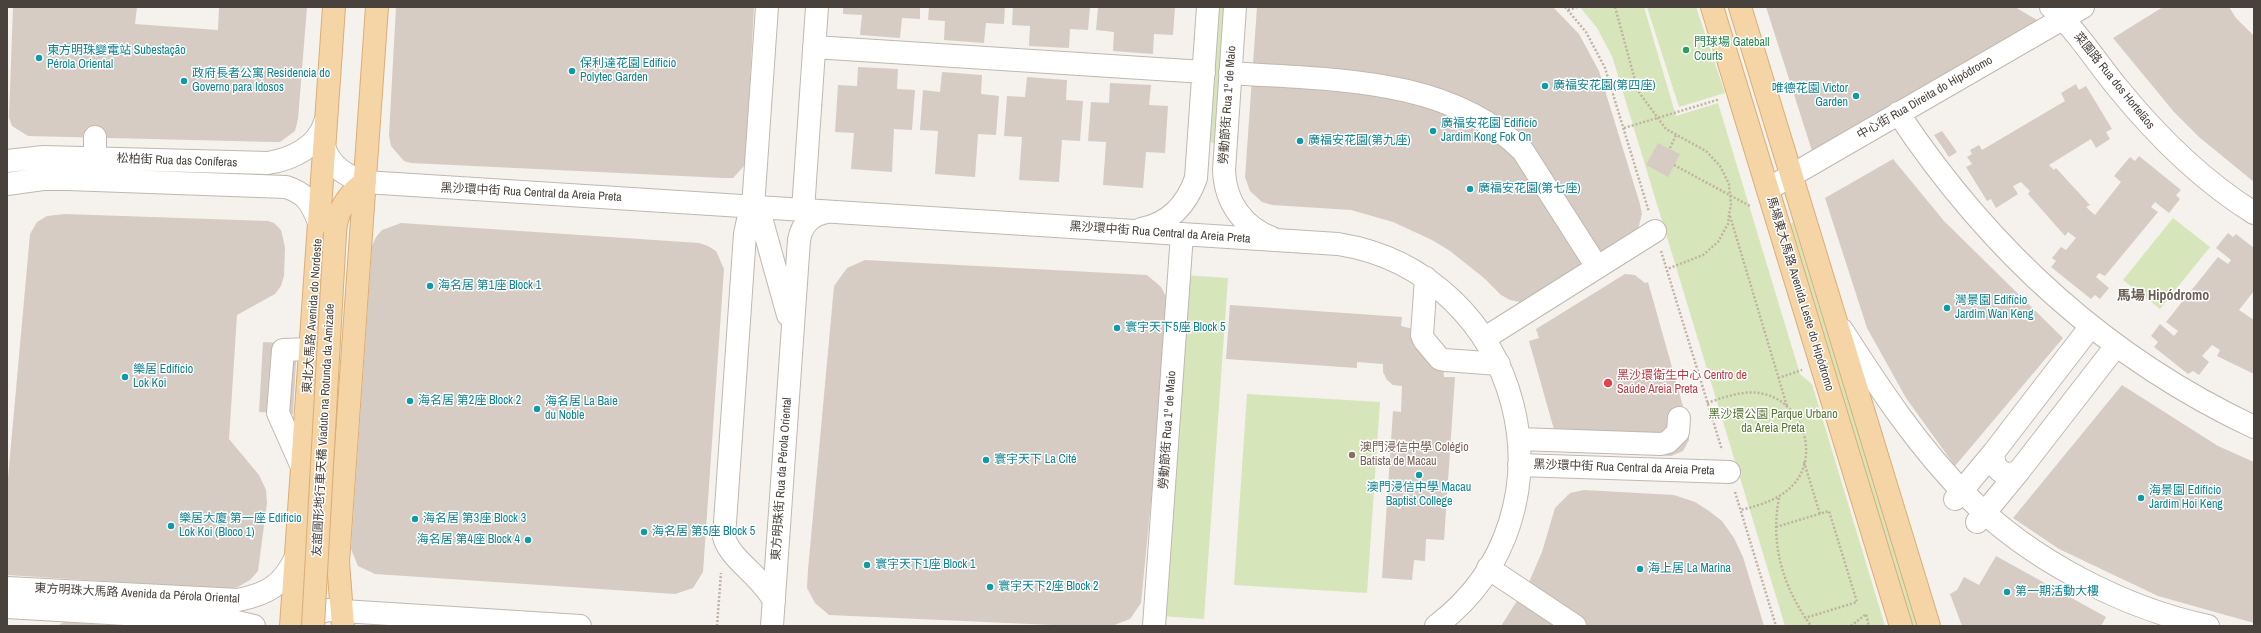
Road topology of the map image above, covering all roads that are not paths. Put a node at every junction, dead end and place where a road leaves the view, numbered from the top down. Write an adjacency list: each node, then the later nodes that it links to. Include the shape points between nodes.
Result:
1 (334, 7): 15 (main road, 東北大馬路 Avenida do Nordeste)
2 (377, 7): 21 (main road)
3 (767, 7): 24 (street)
4 (817, 7): 11 (street)
5 (1208, 7): 12 (street)
6 (1235, 7): 13 (street, 勞動節街 Rua 1º de Maio)
7 (1712, 7): 23 (main road, 馬場東大馬路 Avenida Leste do Hipódromo)
8 (1740, 7): 20 (main road)
9 (2083, 7): 10 (street, 中心街 Rua Direita do Hipódromo)
10 (2057, 13): 14 (street, 中心街 Rua Direita do Hipódromo); 27 (street, 菜園路 Rua dos Hortelãos, via 2090,49 2145,121 2212,183)
11 (814, 47): 12 (street); 25 (street)
12 (1204, 72): 17 (street)
13 (1230, 74): 18 (street, 勞動節街 Rua 1º de Maio); 33 (street, via 1347,81 1391,87 1440,102 1487,123 1509,137 1523,152)
14 (1898, 113): 20 (street, 中心街 Rua Direita do Hipódromo); 36 (street, via 1939,172 1984,227 2034,277)
15 (326, 118): 16 (main road, 東北大馬路 Avenida do Nordeste); 19 (street, 松柏街 Rua das Coníferas, via 322,133 306,148 281,161 268,164 95,148)
16 (324, 146): 21 (street, 黑沙環中街 Rua Central da Areia Preta, via 330,160 342,172); 28 (main road, 東北大馬路 Avenida do Nordeste)
17 (1199, 146): 18 (street, via 1204,155 1212,158 1221,155); 29 (street, via 1196,178 1184,203 1158,224)
18 (1225, 147): 32 (street, 勞動節街 Rua 1º de Maio, via 1225,182 1236,210 1248,224 1262,234)
19 (7, 161)
20 (1791, 175): 23 (street, 中心街 Rua Direita do Hipódromo); 35 (main road)
21 (365, 182): 24 (street, 黑沙環中街 Rua Central da Areia Preta); 51 (main road); 62 (main road, 友誼圓形地行車天橋 Viaduto na Rotunda da Amizade, bridge, via 346,200 337,219 335,233)
22 (7, 184): 28 (street, 松柏街 Rua das Coníferas, via 43,179 68,179 286,187 300,191 308,199)
23 (1768, 188): 69 (main road, 馬場東大馬路 Avenida Leste do Hipódromo)
24 (753, 207): 25 (street, 黑沙環中街 Rua Central da Areia Preta); 37 (street, 東方明珠街 Rua da Pérola Oriental, via 760,218); 54 (street, via 745,234 724,537 730,551 762,582)
25 (803, 210): 26 (street, 黑沙環中街 Rua Central da Areia Preta)
26 (827, 212): 29 (street, 黑沙環中街 Rua Central da Areia Preta); 37 (street, 東方明珠街 Rua da Pérola Oriental, via 811,218 800,235)
27 (2254, 213)
28 (318, 220): 50 (main road, 東北大馬路 Avenida do Nordeste)
29 (1126, 230): 31 (street, 黑沙環中街 Rua Central da Areia Preta)
30 (1655, 231): 33 (street)
31 (1182, 234): 32 (street, 黑沙環中街 Rua Central da Areia Preta); 66 (street, 勞動節街 Rua 1º de Maio)
32 (1288, 241): 34 (street, 黑沙環中街 Rua Central da Areia Preta, via 1338,244 1361,249 1394,260)
33 (1597, 267): 38 (street)
34 (1426, 278): 38 (street, 黑沙環中街 Rua Central da Areia Preta, via 1463,311); 40 (street, via 1422,330 1424,340 1440,359)
35 (1836, 320): 48 (street, via 1886,400); 70 (main road)
36 (2091, 326): 39 (street); 44 (street)
37 (793, 331): 54 (street, 東方明珠街 Rua da Pérola Oriental)
38 (1485, 338): 40 (street, 黑沙環中街 Rua Central da Areia Preta)
39 (2116, 346): 42 (street, via 2182,388); 46 (street)
40 (1499, 364): 43 (street, 黑沙環中街 Rua Central da Areia Preta, via 1513,401)
41 (1679, 418): 43 (street, via 1678,432 1668,442 1661,444)
42 (2254, 427)
43 (1519, 439): 45 (street, 黑沙環中街 Rua Central da Areia Preta)
44 (1994, 452): 46 (street, via 1994,462 1999,471 2009,474); 48 (street)
45 (1519, 465): 47 (street, 黑沙環中街 Rua Central da Areia Preta); 52 (street, 黑沙環中街 Rua Central da Areia Preta, via 1515,499 1509,521)
46 (2019, 471): 49 (street)
47 (1729, 472)
48 (1959, 495): 49 (street)
49 (1980, 514): 71 (street, via 2083,580 2126,600 2186,622)
50 (296, 557): 53 (street, 東方明珠大馬路 Avenida da Pérola Oriental, via 284,579 261,594 238,600); 60 (main road, 東北大馬路 Avenida do Nordeste)
51 (338, 562): 56 (street, via 342,579 350,594 362,605); 57 (main road)
52 (1488, 568): 67 (street, 黑沙環中街 Rua Central da Areia Preta, via 1466,597); 68 (street)
53 (7, 588)
54 (774, 601): 65 (street, 東方明珠街 Rua da Pérola Oriental)
55 (7, 607): 59 (street, 東方明珠大馬路 Avenida da Pérola Oriental, via 213,619)
56 (386, 614): 57 (street); 58 (street)
57 (342, 618): 61 (street, via 327,610 319,612)
58 (524, 624): 63 (street)
59 (254, 626)
60 (291, 626)
61 (298, 626)
62 (313, 626)
63 (575, 626): 64 (street)
64 (580, 626)
65 (772, 626)
66 (1154, 626)
67 (1436, 626)
68 (1575, 626)
69 (1901, 626)
70 (1929, 626)
71 (2208, 626)

